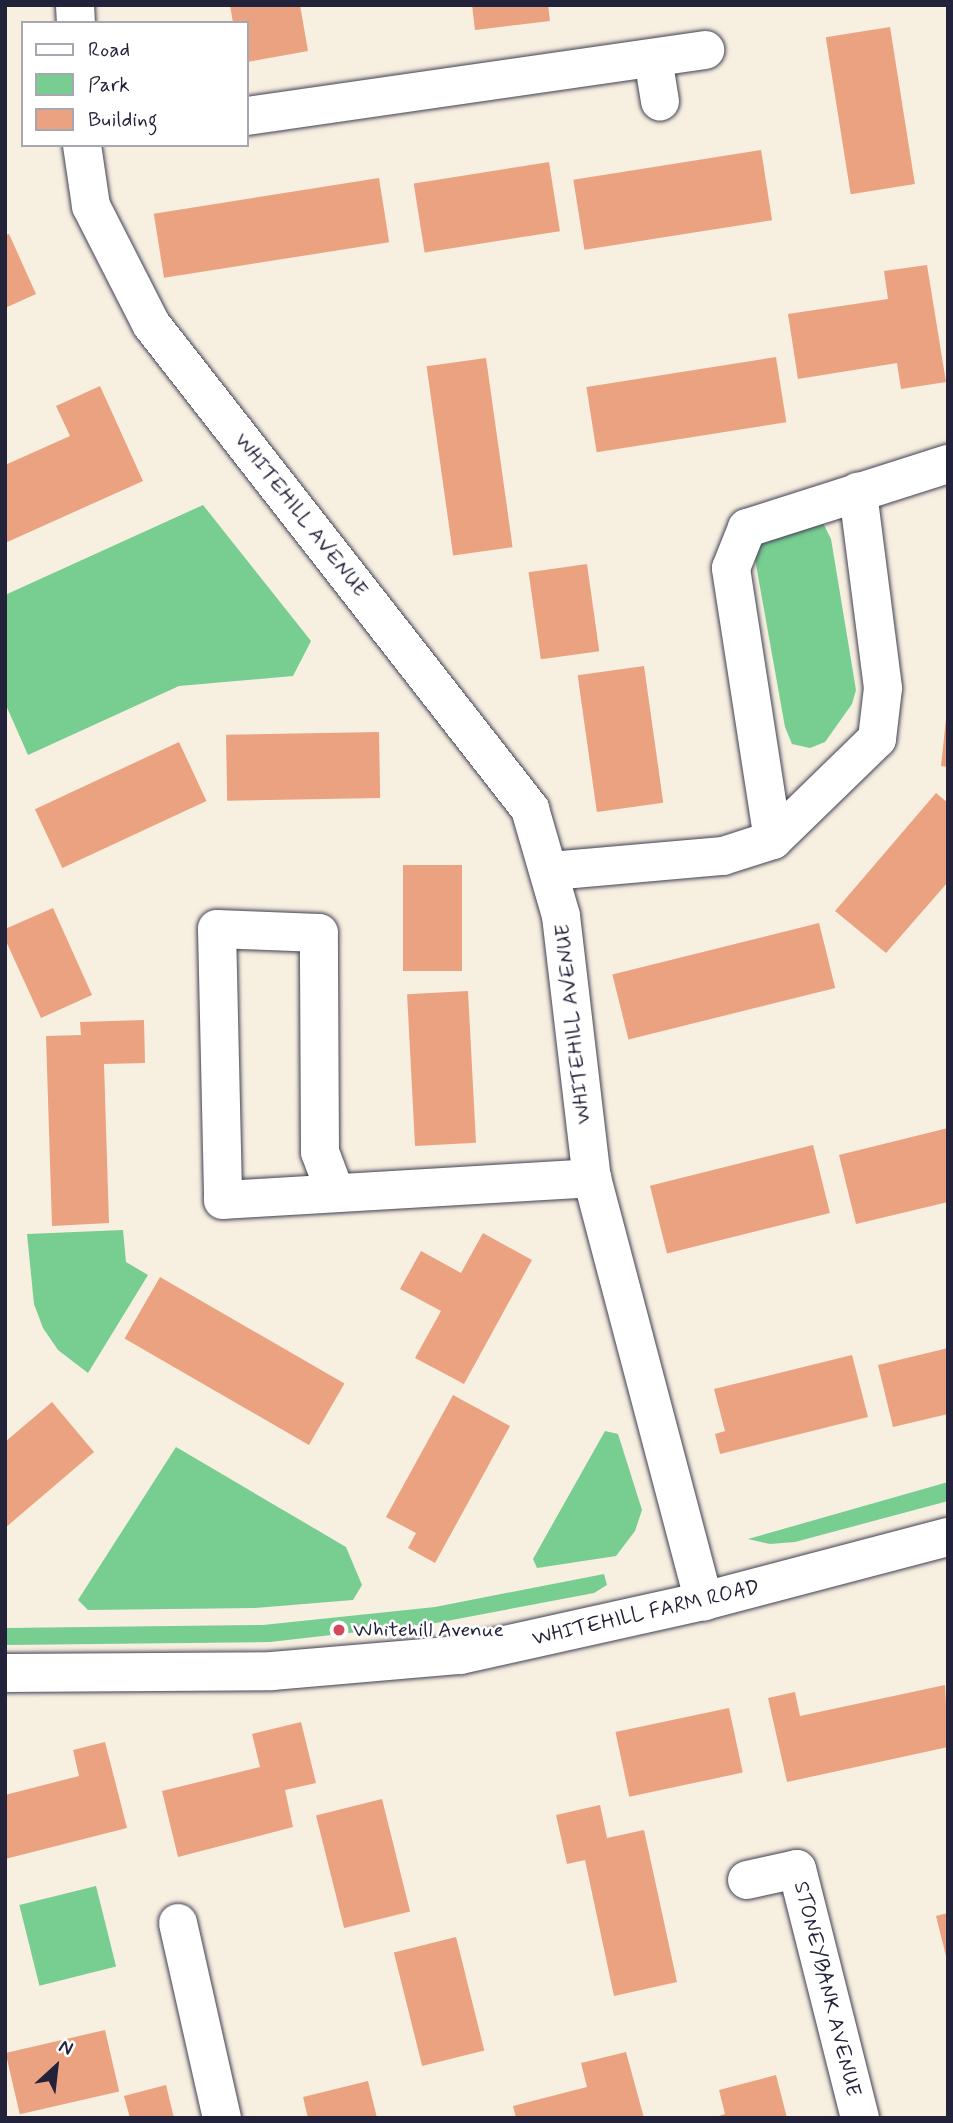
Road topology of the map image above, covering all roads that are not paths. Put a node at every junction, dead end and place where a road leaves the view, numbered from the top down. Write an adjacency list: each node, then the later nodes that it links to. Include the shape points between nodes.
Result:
1 (705, 50): 2 (street)
2 (653, 58): 3 (street); 4 (street)
3 (660, 101)
4 (248, 116)
5 (82, 147): 9 (street, WHITEHILL AVENUE, via 91,206 151,324 530,809)
6 (948, 464): 7 (street)
7 (858, 492): 8 (street, via 883,688 877,739); 8 (street, via 747,528 731,568)
8 (773, 840): 9 (street, via 723,856)
9 (551, 871): 10 (street, WHITEHILL AVENUE, via 561,916)
10 (592, 1178): 11 (street); 13 (street, WHITEHILL AVENUE)
11 (335, 1192): 11 (street, via 223,1200 217,929 319,933 320,1152)
12 (948, 1537): 13 (street, WHITEHILL FARM ROAD)
13 (704, 1601): 14 (street, WHITEHILL FARM ROAD, via 460,1655 272,1671)
14 (5, 1674)
15 (747, 1880): 18 (street, STONEYBANK AVENUE, via 797,1869)
16 (178, 1923): 17 (street)
17 (222, 2118)
18 (860, 2118)

